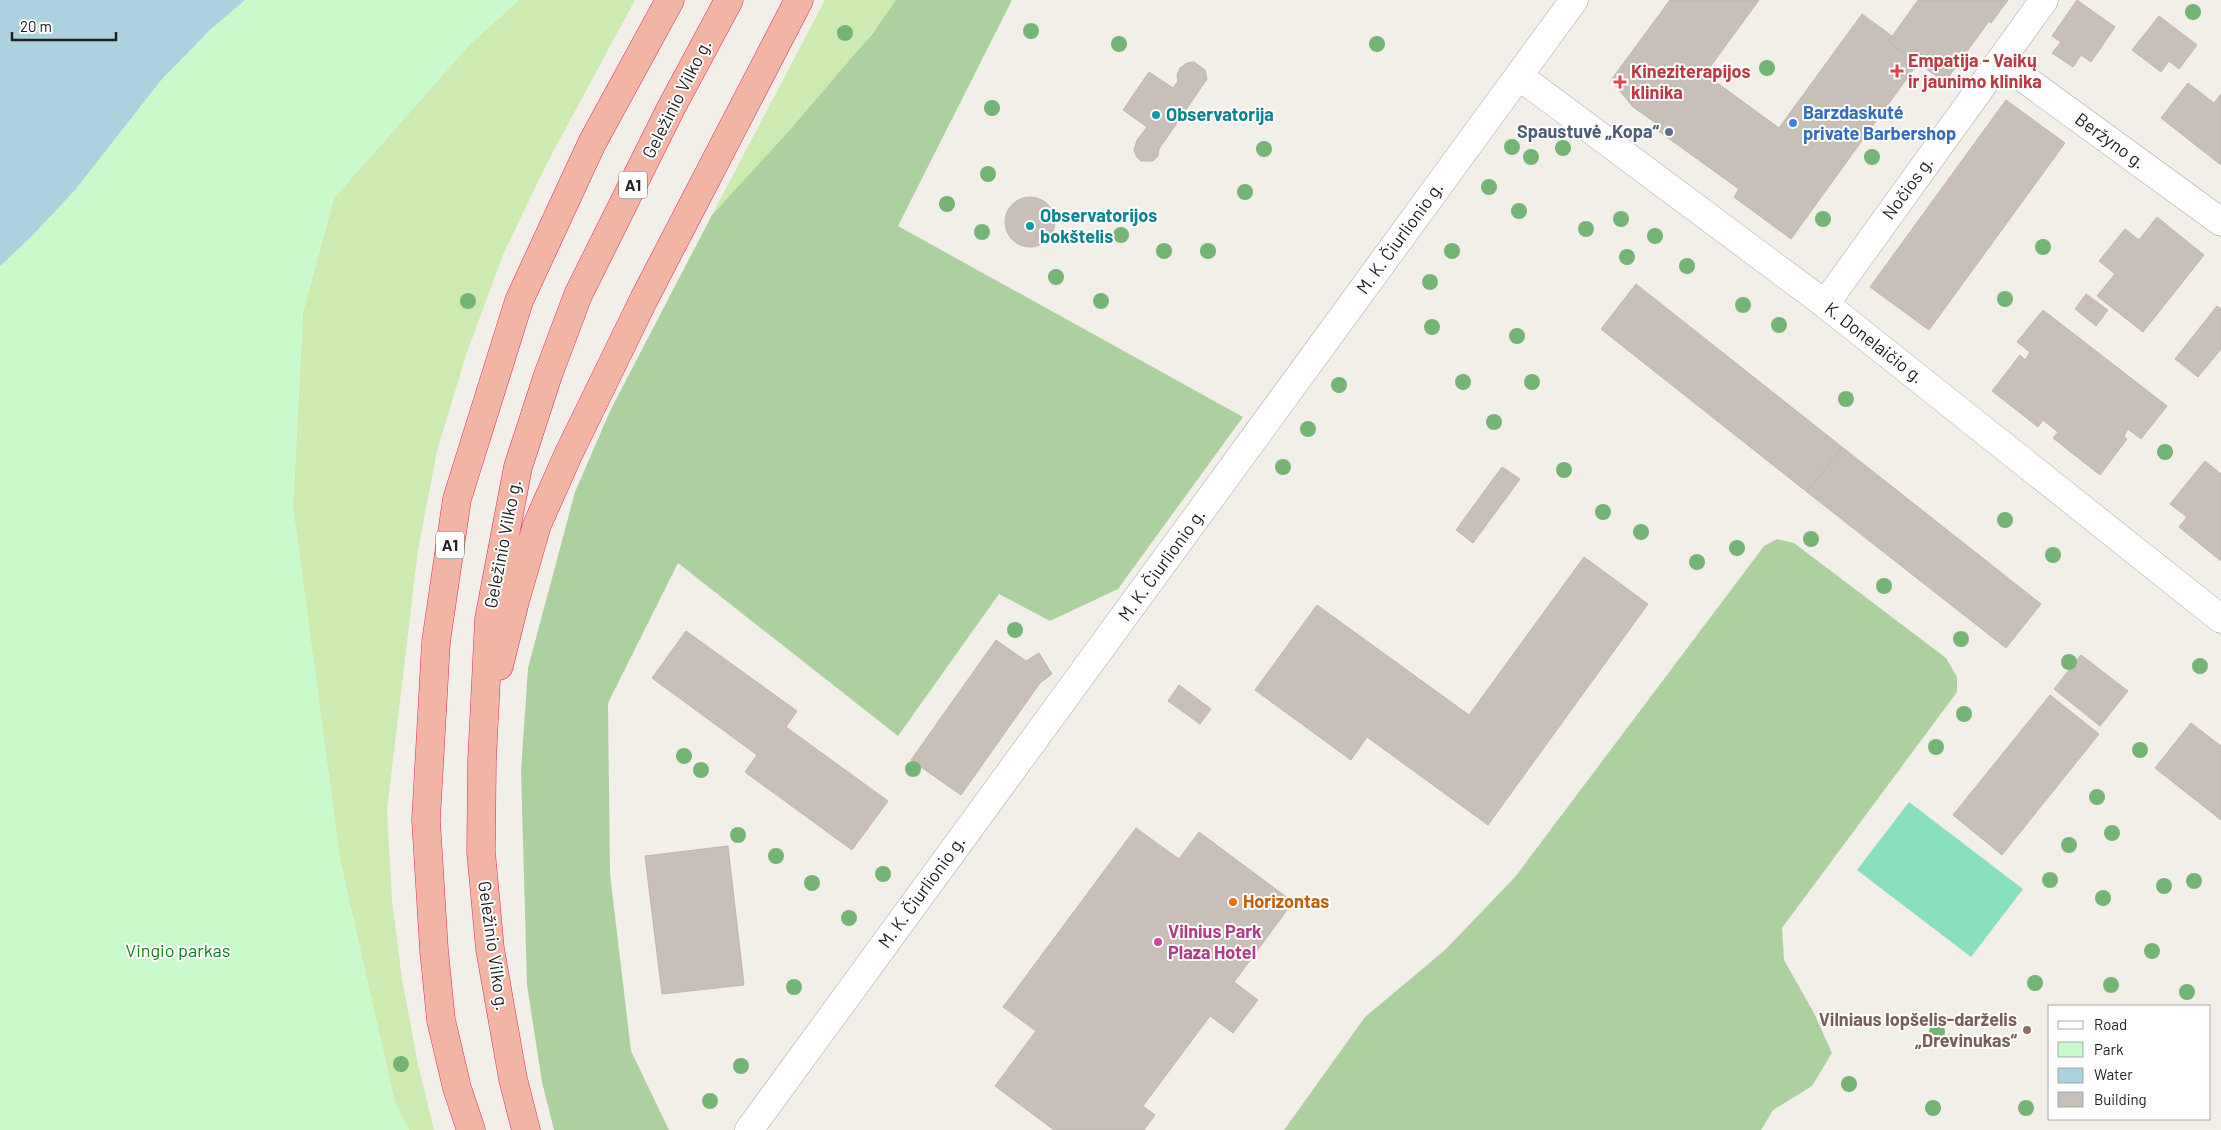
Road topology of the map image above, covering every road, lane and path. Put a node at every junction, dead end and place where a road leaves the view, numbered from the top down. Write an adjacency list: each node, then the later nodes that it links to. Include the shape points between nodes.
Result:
1 (670, 0): 12 (highway, A1, via 592,143 519,301 457,499 436,642 426,820 441,1020 456,1088)
2 (729, 0): 11 (highway, Geležinio Vilko g. / A1, via 578,295 518,467 489,619)
3 (798, 0): 11 (highway, via 644,299 537,525 512,611)
4 (1574, 0): 7 (street, M. K. Čiurlionio g.)
5 (2044, 0): 6 (street, Nočios g.)
6 (2000, 61): 8 (street, Beržyno g.); 9 (street, Nočios g.)
7 (1519, 76): 9 (street, K. Donelaičio g.); 14 (street, M. K. Čiurlionio g.)
8 (2221, 222)
9 (1825, 304): 10 (street, K. Donelaičio g.)
10 (2221, 619)
11 (482, 761): 13 (highway, Geležinio Vilko g. / A1, via 481,852 490,949 513,1079)
12 (471, 1130)
13 (526, 1130)
14 (749, 1130)

